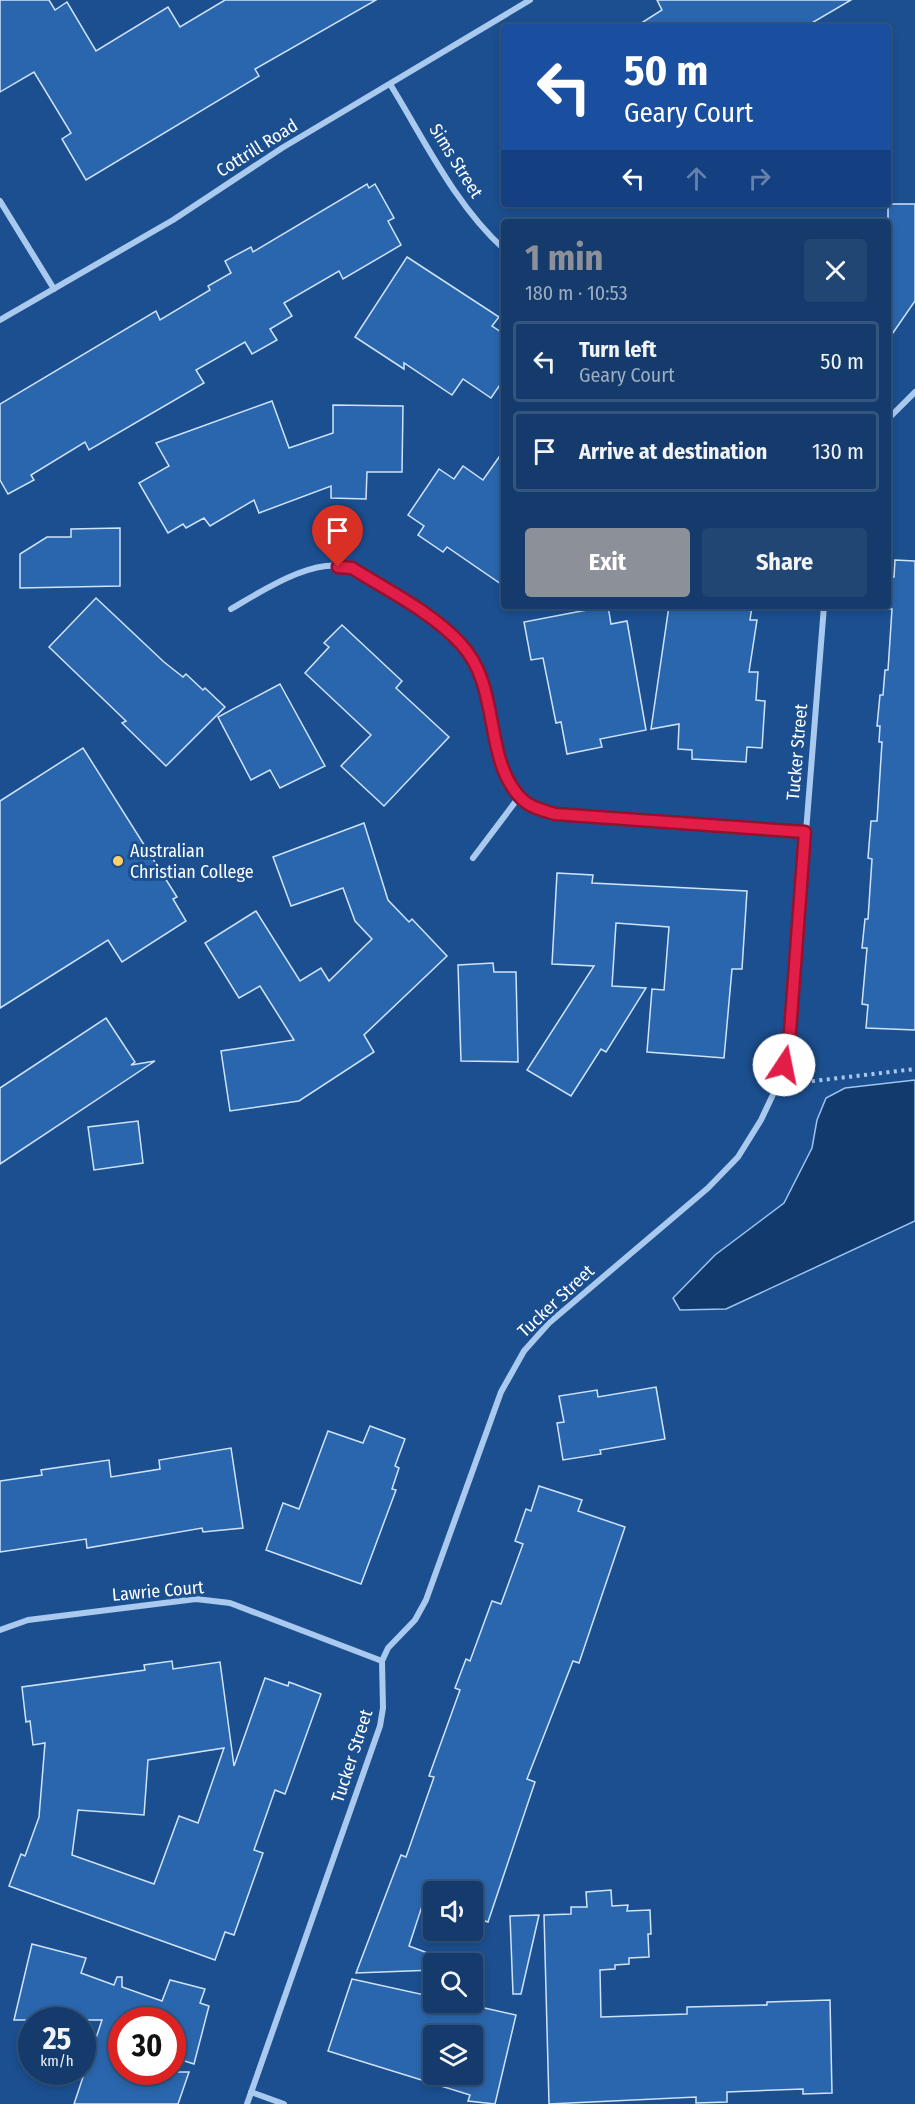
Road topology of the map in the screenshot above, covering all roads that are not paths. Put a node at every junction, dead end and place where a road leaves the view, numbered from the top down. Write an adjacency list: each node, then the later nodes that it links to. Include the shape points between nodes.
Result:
1 (530, 0): 2 (street, Cottrill Road)
2 (390, 84): 4 (street, Sims Street, via 462,201); 5 (street, Cottrill Road, via 282,148 173,220)
3 (0, 201): 5 (street)
4 (501, 246)
5 (54, 289): 6 (street, Cottrill Road)
6 (0, 320)
7 (915, 392): 8 (street)
8 (891, 416)
9 (231, 609): 11 (street, via 299,572 324,567 352,568 436,622 462,644 478,669 487,691 505,774)
10 (824, 609): 12 (street, Tucker Street)
11 (519, 797): 12 (street, via 534,808 555,814); 13 (street)
12 (805, 832): 15 (street, Tucker Street, via 789,1045 778,1084 761,1120 738,1157 708,1188 549,1323 524,1351 501,1392 426,1600)
13 (473, 858)
14 (0, 1630): 15 (street, Lawrie Court, via 28,1620 196,1599 230,1603)
15 (382, 1661): 16 (street, Tucker Street, via 380,1726)
16 (251, 2092): 17 (street, Tucker Street); 18 (street)
17 (247, 2104)
18 (284, 2104)

